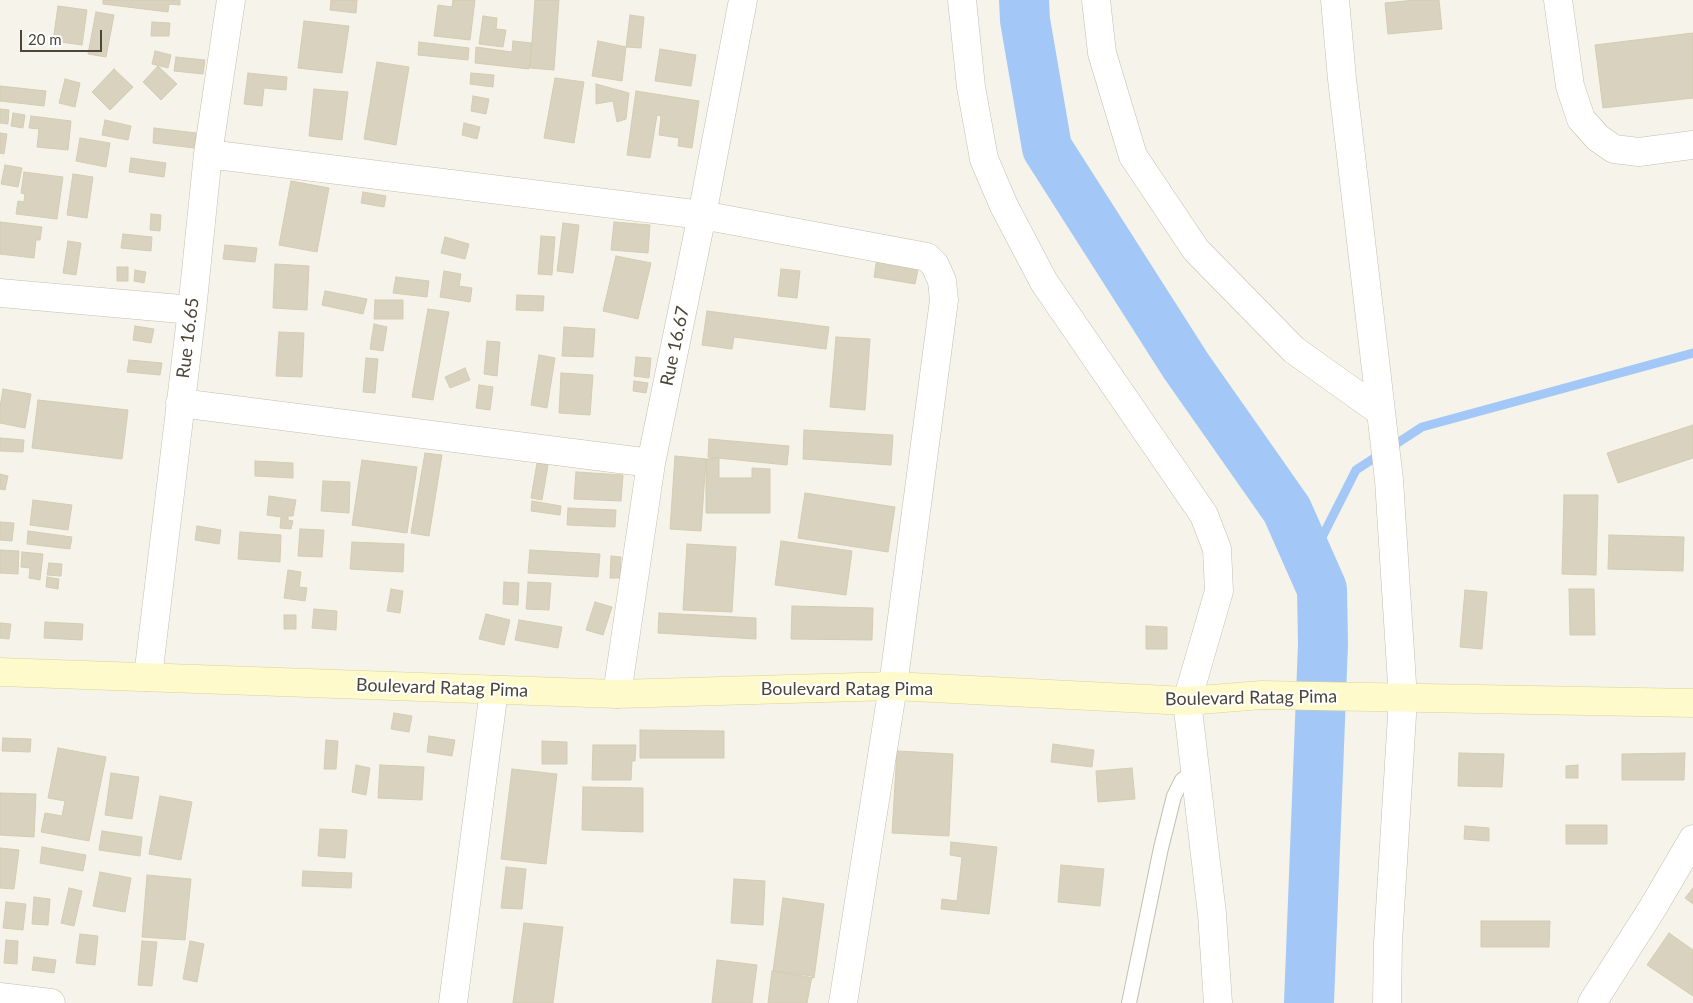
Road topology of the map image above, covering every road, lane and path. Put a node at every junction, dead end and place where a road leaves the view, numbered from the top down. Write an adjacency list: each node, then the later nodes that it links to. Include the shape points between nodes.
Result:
1 (231, 0): 8 (street, Rue 16.65)
2 (743, 0): 9 (street, Rue 16.67)
3 (962, 0): 21 (street, via 971,87 984,159 1004,206 1044,282 1204,515 1217,549 1219,591)
4 (1096, 0): 13 (street, via 1102,53 1133,156 1196,250 1294,350)
5 (1335, 0): 13 (street)
6 (1558, 0): 7 (street, via 1570,86 1581,119 1598,138 1614,149 1639,152)
7 (1693, 144)
8 (208, 154): 9 (street); 11 (street, Rue 16.65)
9 (702, 216): 14 (street, Rue 16.67); 17 (street, via 927,258 936,265 944,300)
10 (0, 293): 11 (street)
11 (192, 310): 12 (street, Rue 16.65)
12 (180, 403): 14 (street); 16 (street, Rue 16.65)
13 (1381, 412): 20 (street, via 1389,480)
14 (651, 463): 19 (street, Rue 16.67)
15 (0, 672): 16 (street, Boulevard Ratag Pima)
16 (148, 677): 18 (street, Boulevard Ratag Pima)
17 (893, 686): 19 (street, Boulevard Ratag Pima); 21 (street, Boulevard Ratag Pima); 28 (street)
18 (494, 690): 19 (street, Boulevard Ratag Pima); 27 (street)
19 (617, 694)
20 (1403, 699): 21 (street, Boulevard Ratag Pima, via 1262,695); 22 (street, Boulevard Ratag Pima); 31 (street)
21 (1187, 701): 23 (street)
22 (1693, 703)
23 (1195, 770): 29 (lane, via 1182,780 1174,796); 30 (street, via 1212,914)
24 (1693, 839): 32 (street)
25 (0, 997): 26 (street)
26 (51, 1003)
27 (453, 1003)
28 (843, 1003)
29 (1129, 1003)
30 (1218, 1003)
31 (1387, 1003)
32 (1592, 1003)

